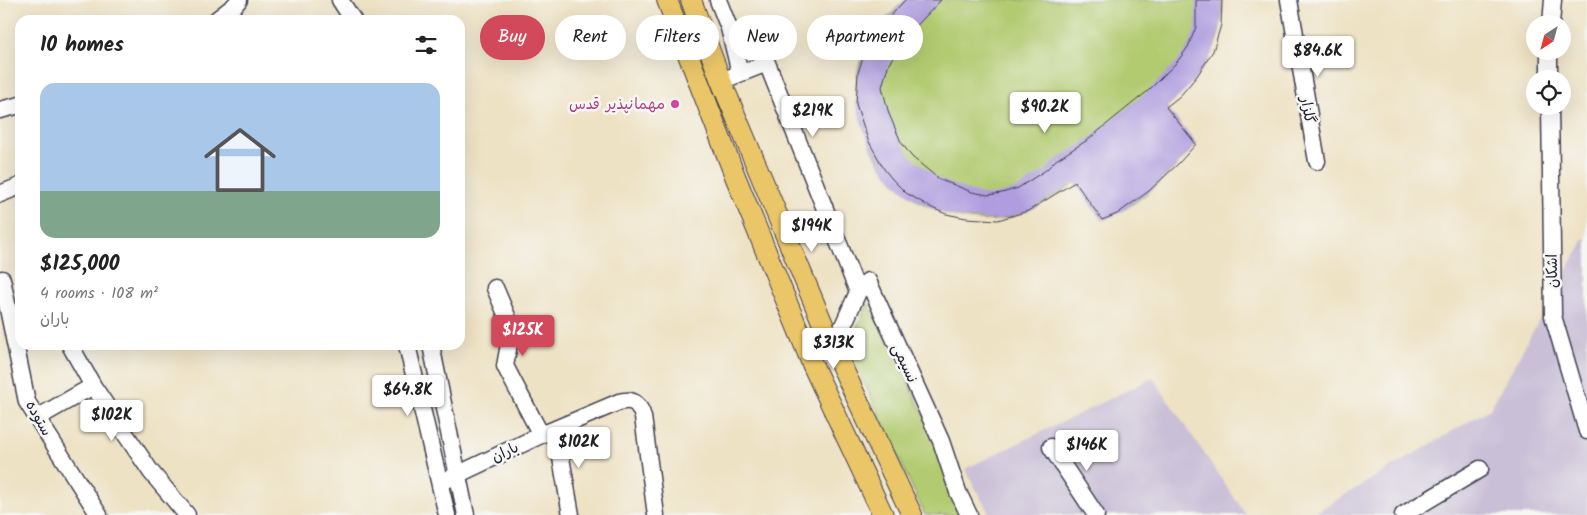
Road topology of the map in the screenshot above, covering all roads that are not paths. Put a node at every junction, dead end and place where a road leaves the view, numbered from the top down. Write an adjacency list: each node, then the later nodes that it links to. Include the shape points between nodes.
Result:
1 (239, 0): 8 (street)
2 (340, 0): 9 (street)
3 (667, 0): 28 (main road)
4 (691, 0): 12 (main road)
5 (718, 0): 11 (street, via 729,28)
6 (1289, 0): 16 (street, گلزار)
7 (1553, 0): 10 (street)
8 (222, 15)
9 (350, 15)
10 (1552, 15)
11 (740, 74): 12 (street); 21 (street, via 767,63)
12 (721, 81): 23 (main road)
13 (15, 106): 14 (street)
14 (0, 110)
15 (1550, 115): 31 (street, اشکان, via 1553,316)
16 (1317, 161)
17 (15, 188): 18 (street)
18 (0, 194)
19 (2, 279): 22 (street, ستوده)
20 (495, 288): 32 (street, via 512,328 505,366)
21 (858, 292): 23 (street); 45 (street, نسیمی, via 868,281 941,441)
22 (15, 340)
23 (833, 348): 28 (main road); 44 (main road)
24 (17, 350): 30 (street, ستوده, via 28,402)
25 (73, 350): 29 (street)
26 (408, 350): 36 (street)
27 (432, 350): 35 (street)
28 (813, 366): 43 (main road)
29 (94, 386): 30 (street); 38 (street, via 151,472)
30 (37, 418): 37 (street, ستوده)
31 (1587, 430)
32 (549, 432): 35 (street, باران); 41 (street); 42 (street, باران, via 619,402 629,399 636,403 643,416)
33 (1052, 447): 46 (street)
34 (1480, 468): 47 (street)
35 (458, 474): 36 (street, باران); 40 (street)
36 (440, 482): 39 (street)
37 (99, 515)
38 (186, 515)
39 (447, 515)
40 (466, 515)
41 (570, 515)
42 (656, 515)
43 (883, 515)
44 (912, 515)
45 (969, 515)
46 (1096, 515)
47 (1403, 515)

